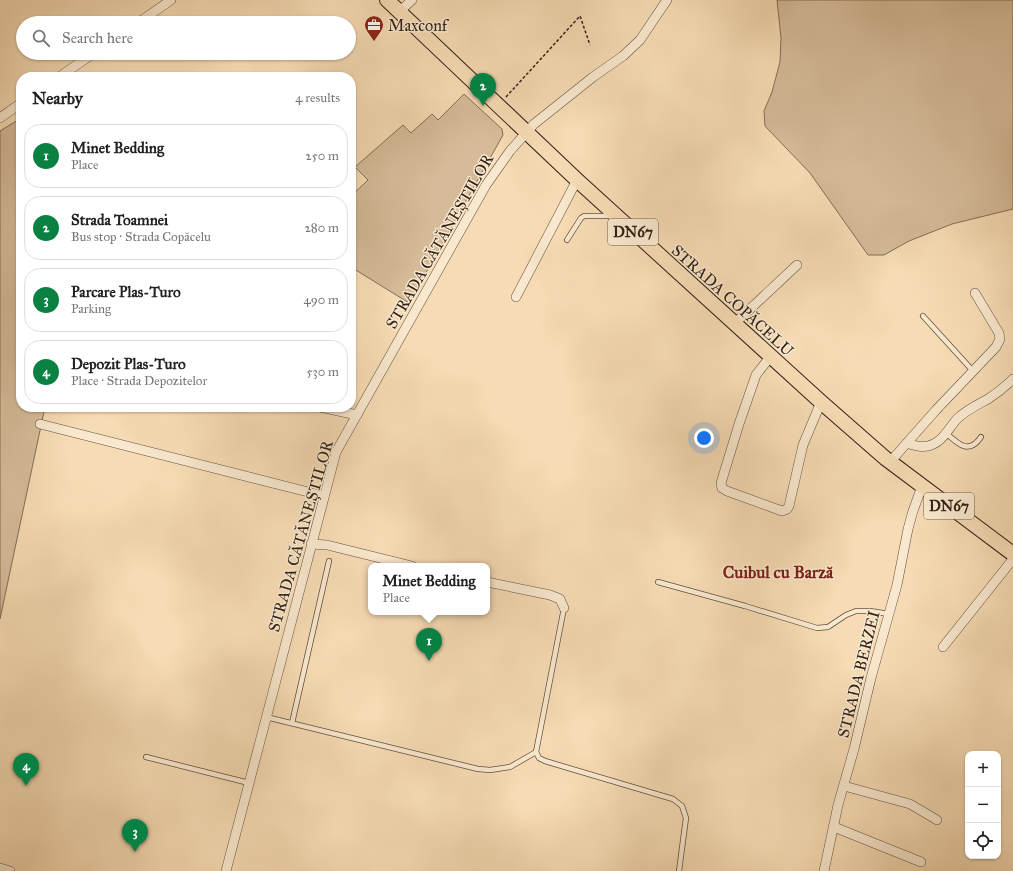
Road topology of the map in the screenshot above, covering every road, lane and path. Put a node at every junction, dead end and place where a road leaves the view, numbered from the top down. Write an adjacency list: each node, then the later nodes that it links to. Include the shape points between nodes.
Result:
1 (171, 0): 6 (street)
2 (387, 0): 5 (main road, STRADA COPĂCELU / DN67)
3 (412, 0): 5 (street)
4 (667, 0): 13 (street, STRADA CĂTĂNEȘTILOR, via 646,33 623,56 593,77)
5 (400, 11): 10 (main road, STRADA COPĂCELU / DN67)
6 (148, 16)
7 (590, 45): 10 (path, via 580,16)
8 (84, 60): 9 (street)
9 (66, 72)
10 (498, 106): 13 (main road, STRADA COPĂCELU / DN67)
11 (16, 107): 12 (street)
12 (0, 118)
13 (527, 132): 14 (main road, STRADA COPĂCELU / DN67); 27 (street, STRADA CĂTĂNEȘTILOR, via 486,185)
14 (577, 180): 15 (main road, STRADA COPĂCELU / DN67); 19 (street)
15 (617, 217): 16 (lane, via 584,216); 21 (main road, STRADA COPĂCELU / DN67)
16 (567, 240)
17 (797, 265): 21 (street)
18 (975, 293): 23 (street, via 1000,339 996,347)
19 (516, 297)
20 (923, 316): 23 (lane)
21 (734, 324): 22 (main road, STRADA COPĂCELU / DN67)
22 (770, 357): 25 (main road, STRADA COPĂCELU / DN67); 25 (street, via 756,376 723,476 722,488 782,511 787,509 802,444)
23 (973, 371): 31 (street)
24 (1013, 380): 29 (street, via 990,398 970,408)
25 (821, 402): 32 (main road, STRADA COPĂCELU / DN67)
26 (342, 412): 27 (street)
27 (356, 415): 34 (street, STRADA CĂTĂNEȘTILOR, via 336,452)
28 (40, 424): 34 (street)
29 (946, 433): 30 (lane, via 957,443 971,447); 31 (street, via 934,444 926,447)
30 (981, 437)
31 (906, 443): 32 (street)
32 (888, 460): 33 (main road, DN67)
33 (922, 486): 36 (main road, DN67); 43 (street, STRADA BERZEI, via 913,511)
34 (324, 496): 35 (street, STRADA CĂTĂNEȘTILOR)
35 (311, 544): 39 (street, via 327,545); 45 (street, STRADA CĂTĂNEȘTILOR)
36 (1013, 554)
37 (1013, 558): 44 (street)
38 (329, 561): 46 (lane)
39 (400, 563)
40 (658, 582): 43 (lane, via 817,628 828,627 856,611)
41 (490, 583): 42 (street, via 550,595 560,599)
42 (564, 608): 47 (lane)
43 (889, 614): 50 (street, STRADA BERZEI)
44 (943, 647)
45 (266, 717): 46 (lane); 49 (street, STRADA CĂTĂNEȘTILOR)
46 (292, 724): 47 (lane, via 478,769 510,767)
47 (536, 752): 57 (lane, via 539,758 545,761 673,799 682,806 686,818)
48 (146, 758): 49 (lane)
49 (249, 784): 56 (street, STRADA CĂTĂNEȘTILOR)
50 (844, 786): 51 (street, via 910,804); 52 (street, STRADA BERZEI)
51 (937, 820)
52 (834, 827): 53 (street); 58 (street, STRADA BERZEI)
53 (921, 862)
54 (0, 868): 55 (street)
55 (10, 871)
56 (226, 871)
57 (679, 871)
58 (824, 871)

